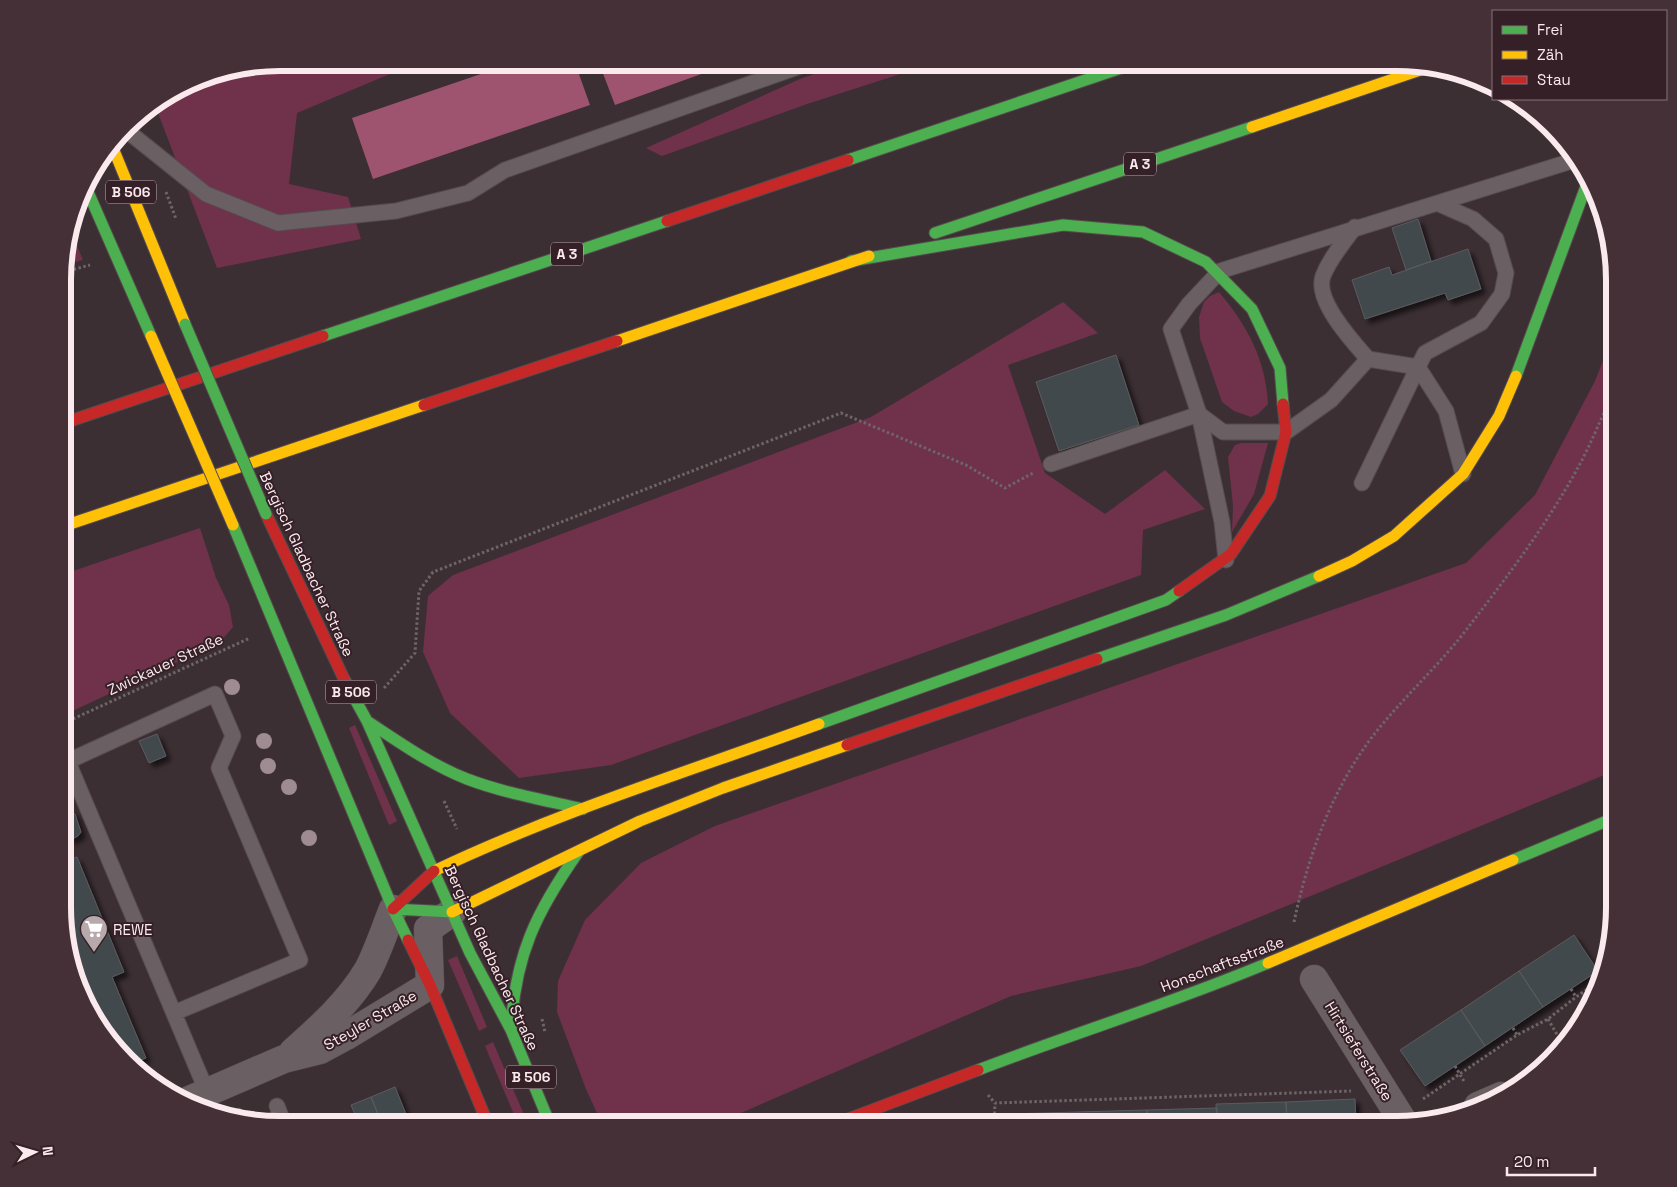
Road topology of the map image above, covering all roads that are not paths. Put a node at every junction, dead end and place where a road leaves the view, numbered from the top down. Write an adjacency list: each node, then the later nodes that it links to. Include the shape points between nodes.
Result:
1 (786, 71): 6 (lane, via 505,170 468,193 396,211 307,220 278,222 206,194)
2 (1098, 71): 5 (main road)
3 (1112, 71): 5 (main road, A 3)
4 (1414, 72): 13 (main road, A 3)
5 (1070, 85): 18 (main road, A 3)
6 (131, 134)
7 (115, 152): 25 (main road, Bergisch Gladbacher Straße / B 506, bridge, via 266,514)
8 (1569, 162): 11 (lane)
9 (1585, 190): 21 (main road, via 1506,400)
10 (89, 196): 32 (main road, B 506, bridge, via 233,525)
11 (1439, 204): 12 (lane); 16 (lane, via 1473,219 1496,239 1506,273 1502,294 1481,323 1425,353)
12 (1355, 227): 14 (lane); 15 (lane, via 1322,278 1325,298 1337,323)
13 (851, 261): 14 (main road, via 1090,223 1137,229 1172,241); 23 (main road, A 3)
14 (1220, 271): 17 (lane, via 1171,329); 19 (main road, via 1254,311 1272,344 1284,388)
15 (1368, 359): 16 (lane); 19 (lane, via 1331,400)
16 (1418, 367): 21 (lane, via 1446,411); 22 (lane)
17 (1199, 414): 19 (lane, via 1223,432); 20 (lane); 24 (lane, via 1222,522)
18 (71, 421)
19 (1286, 432): 24 (main road, via 1282,461 1270,498 1246,539)
20 (1050, 464)
21 (1463, 474): 30 (main road, via 1394,536 1278,595 723,788)
22 (1362, 483)
23 (71, 524)
24 (1226, 561): 28 (main road, via 1208,576 1166,600)
25 (366, 721): 28 (main road, via 466,778); 31 (main road, Bergisch Gladbacher Straße / B 506)
26 (71, 761): 36 (lane, via 215,694 233,736 219,768 300,960)
27 (71, 775): 36 (lane)
28 (582, 809): 31 (main road, via 482,848)
29 (1606, 821): 44 (main road, Honschaftsstraße, via 1222,982 968,1072)
30 (580, 849): 33 (main road); 37 (main road, via 535,923 515,978)
31 (434, 871): 32 (main road); 33 (main road, Bergisch Gladbacher Straße / B 506)
32 (393, 909): 33 (main road); 35 (main road, B 506); 38 (street, Steyler Straße, via 368,969 348,998)
33 (452, 912): 35 (street, Steyler Straße, via 428,929); 37 (main road, Bergisch Gladbacher Straße / B 506)
34 (1314, 979): 45 (street, Hirtsieferstraße)
35 (430, 985): 38 (street, Steyler Straße, via 320,1050); 42 (main road, B 506)
36 (174, 1013): 39 (lane)
37 (511, 1030): 43 (main road, Bergisch Gladbacher Straße / B 506)
38 (284, 1059): 39 (street, Steyler Straße)
39 (197, 1096)
40 (277, 1106): 41 (lane)
41 (281, 1116)
42 (485, 1116)
43 (547, 1116)
44 (855, 1116)
45 (1400, 1116)

